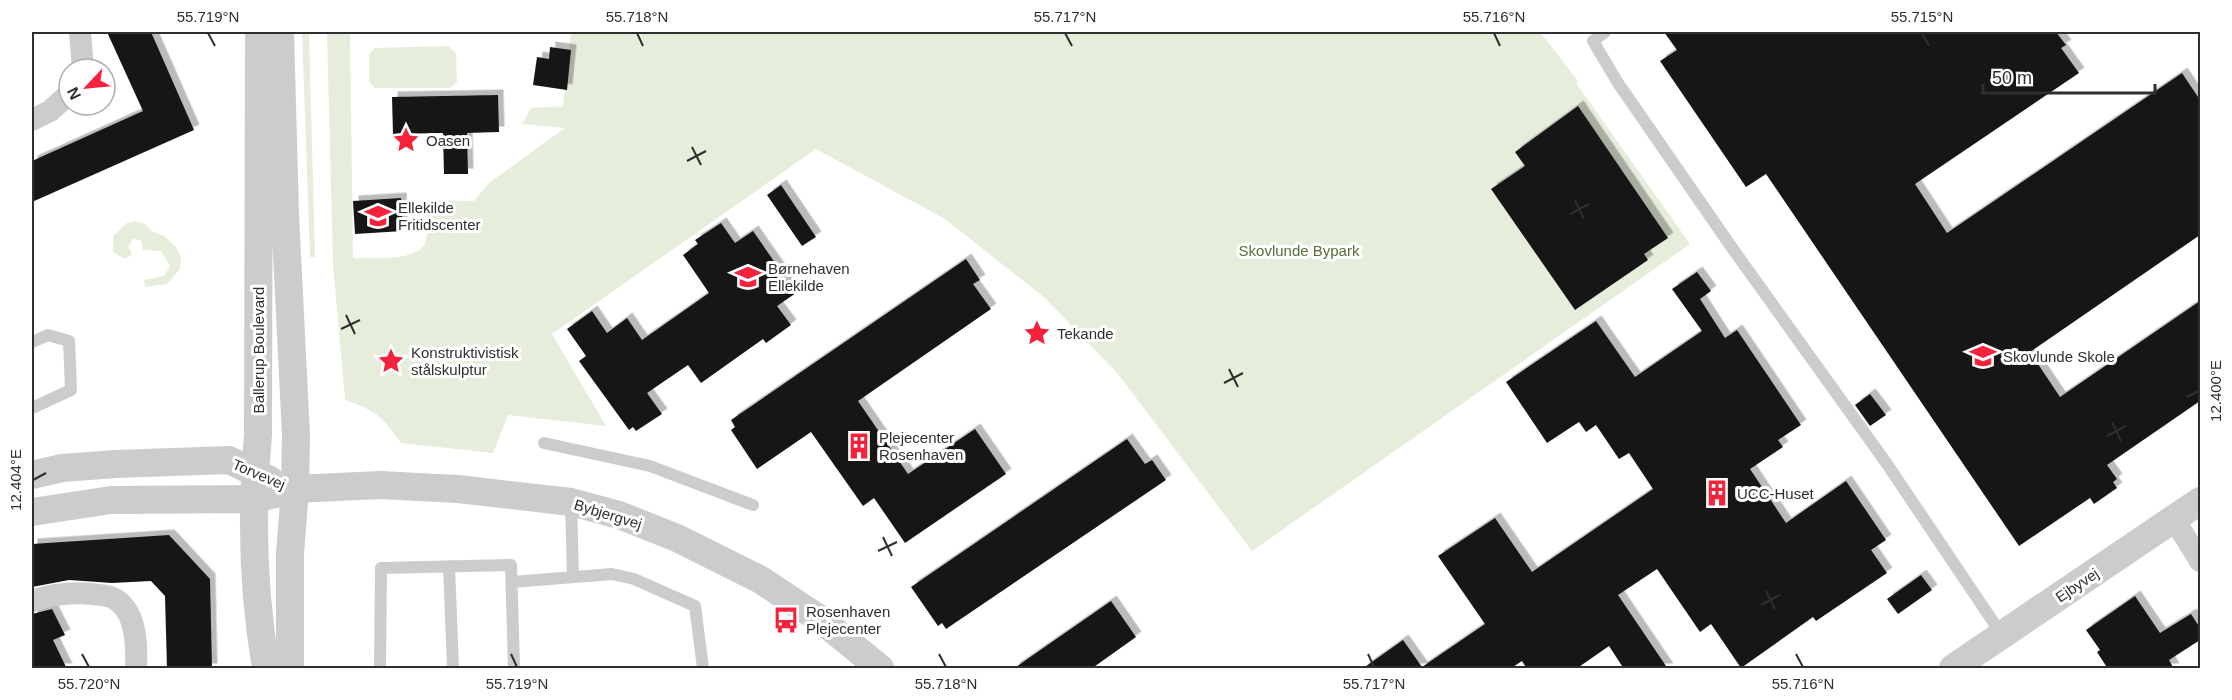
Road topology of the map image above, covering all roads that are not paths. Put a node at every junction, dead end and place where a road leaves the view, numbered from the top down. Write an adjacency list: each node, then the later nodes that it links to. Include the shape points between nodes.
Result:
1 (80, 32): 5 (street)
2 (259, 32): 12 (street, Ballerup Boulevard)
3 (280, 32): 13 (street, Ballerup Boulevard)
4 (1605, 32): 24 (lane, via 1593,41 1609,69 1887,464)
5 (82, 57)
6 (57, 105): 7 (street)
7 (32, 120)
8 (32, 342): 9 (lane, via 48,335 69,341 71,390)
9 (32, 408)
10 (544, 443): 16 (lane, via 650,466)
11 (32, 475): 12 (street, Torvevej, via 62,468 229,460)
12 (255, 486): 13 (street, Torvevej); 17 (street, Torvevej); 26 (street, Ballerup Boulevard, via 258,625)
13 (295, 489): 15 (street, Bybjergvej, via 380,485); 27 (street, Ballerup Boulevard, via 290,554)
14 (2200, 501): 18 (street, Ejbyvej)
15 (571, 502): 21 (lane); 32 (street, Bybjergvej, via 619,514 678,538 761,580 821,620)
16 (753, 505)
17 (32, 512)
18 (2174, 519): 19 (street); 24 (street, Ejbyvej)
19 (2200, 561)
20 (449, 566): 22 (lane, via 512,565); 28 (lane, via 381,568); 29 (lane)
21 (573, 576): 22 (lane); 31 (lane, via 612,574 634,579 695,606)
22 (512, 582): 30 (lane)
23 (32, 601): 25 (street, via 77,593 113,597 135,631)
24 (2002, 635): 33 (street, Ejbyvej)
25 (136, 669)
26 (266, 669)
27 (290, 669)
28 (380, 669)
29 (453, 669)
30 (514, 669)
31 (703, 669)
32 (880, 669)
33 (1953, 669)

